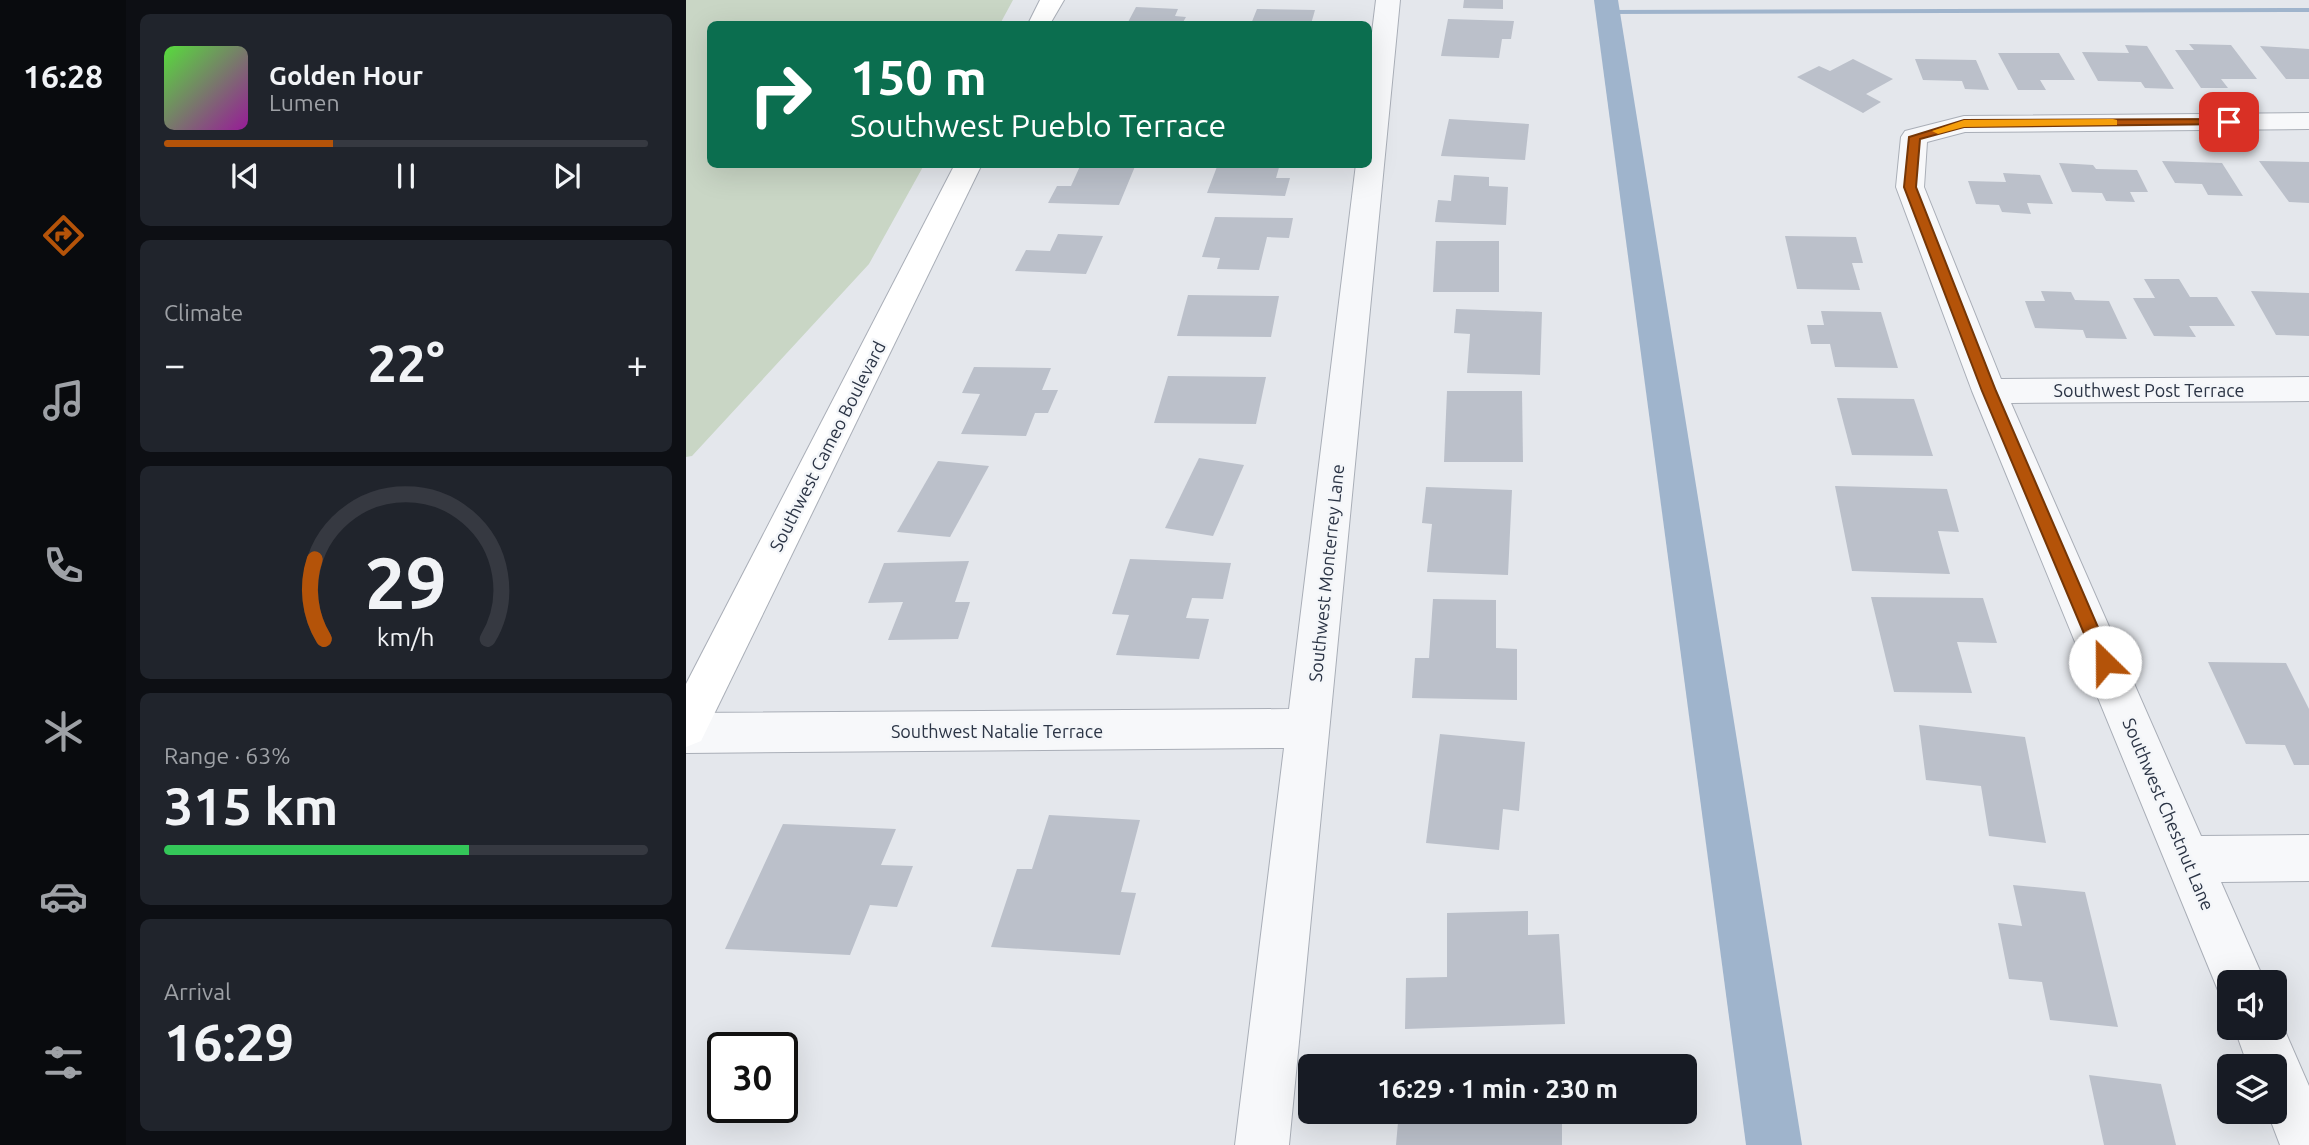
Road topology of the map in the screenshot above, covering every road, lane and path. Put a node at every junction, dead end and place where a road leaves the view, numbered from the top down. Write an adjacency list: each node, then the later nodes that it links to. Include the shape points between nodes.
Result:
1 (1052, 0): 3 (street)
2 (1388, 0): 5 (street, Southwest Monterrey Lane)
3 (1041, 21)
4 (2309, 121): 9 (street, Southwest Chestnut Lane, via 1964,124 1914,137 1910,187)
5 (1372, 147)
6 (967, 168): 10 (street, Southwest Cameo Boulevard)
7 (1370, 168): 11 (street, Southwest Monterrey Lane)
8 (2309, 389): 9 (street, Southwest Post Terrace)
9 (1989, 391): 13 (street, Southwest Chestnut Lane)
10 (686, 727)
11 (1309, 728): 12 (street, Southwest Natalie Terrace); 17 (street, Southwest Monterrey Lane)
12 (686, 733)
13 (2189, 859): 14 (street); 15 (street, Southwest Chestnut Lane)
14 (2309, 859)
15 (2235, 970)
16 (2287, 1096): 18 (street)
17 (1262, 1145)
18 (2307, 1145)

